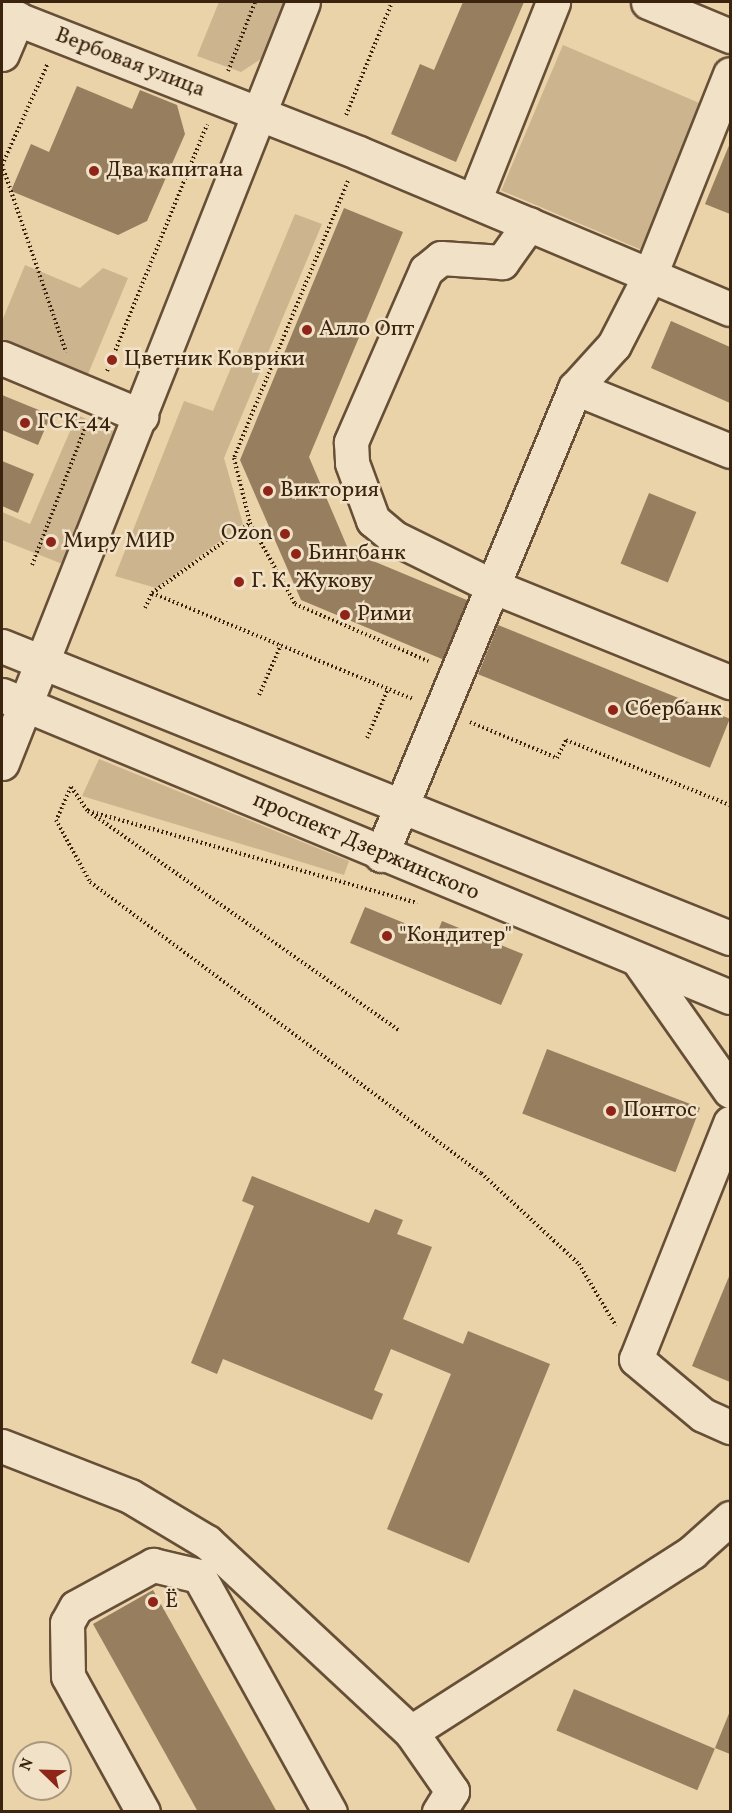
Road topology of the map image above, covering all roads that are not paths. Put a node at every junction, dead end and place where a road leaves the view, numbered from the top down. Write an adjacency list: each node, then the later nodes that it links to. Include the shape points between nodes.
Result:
1 (303, 2): 8 (street)
2 (554, 2): 9 (street)
3 (648, 2): 5 (street)
4 (9, 15): 6 (street); 8 (street, Вербовая улица)
5 (730, 36)
6 (2, 54)
7 (730, 74): 11 (street)
8 (259, 112): 9 (street, Вербовая улица); 15 (street)
9 (474, 201): 10 (street, Вербовая улица)
10 (529, 224): 11 (street, Вербовая улица); 17 (street, via 494,265 450,258 432,263 351,442 352,463 382,530)
11 (650, 275): 12 (street, Вербовая улица); 14 (street, via 614,345)
12 (730, 309)
13 (2, 358): 15 (street)
14 (575, 388): 16 (street); 17 (street)
15 (141, 416): 19 (street)
16 (730, 451)
17 (492, 586): 20 (street); 23 (street)
18 (2, 646): 19 (street)
19 (43, 662): 21 (street); 23 (street)
20 (730, 682)
21 (14, 700): 22 (street); 24 (street, проспект Дзержинского)
22 (2, 763)
23 (400, 805): 24 (street); 25 (street)
24 (381, 855): 26 (street, проспект Дзержинского)
25 (730, 938)
26 (638, 960): 27 (street, проспект Дзержинского); 28 (street)
27 (730, 998)
28 (730, 1091)
29 (730, 1123): 30 (street, via 636,1359 703,1415)
30 (730, 1427)
31 (2, 1446): 34 (street, via 130,1496 207,1542)
32 (730, 1518): 33 (street)
33 (717, 1549): 36 (street)
34 (226, 1560): 35 (street); 36 (street)
35 (199, 1576): 38 (street, via 153,1565 76,1607 67,1617 68,1676); 39 (street)
36 (411, 1732): 37 (street, via 450,1785)
37 (448, 1809)
38 (143, 1812)
39 (330, 1812)

